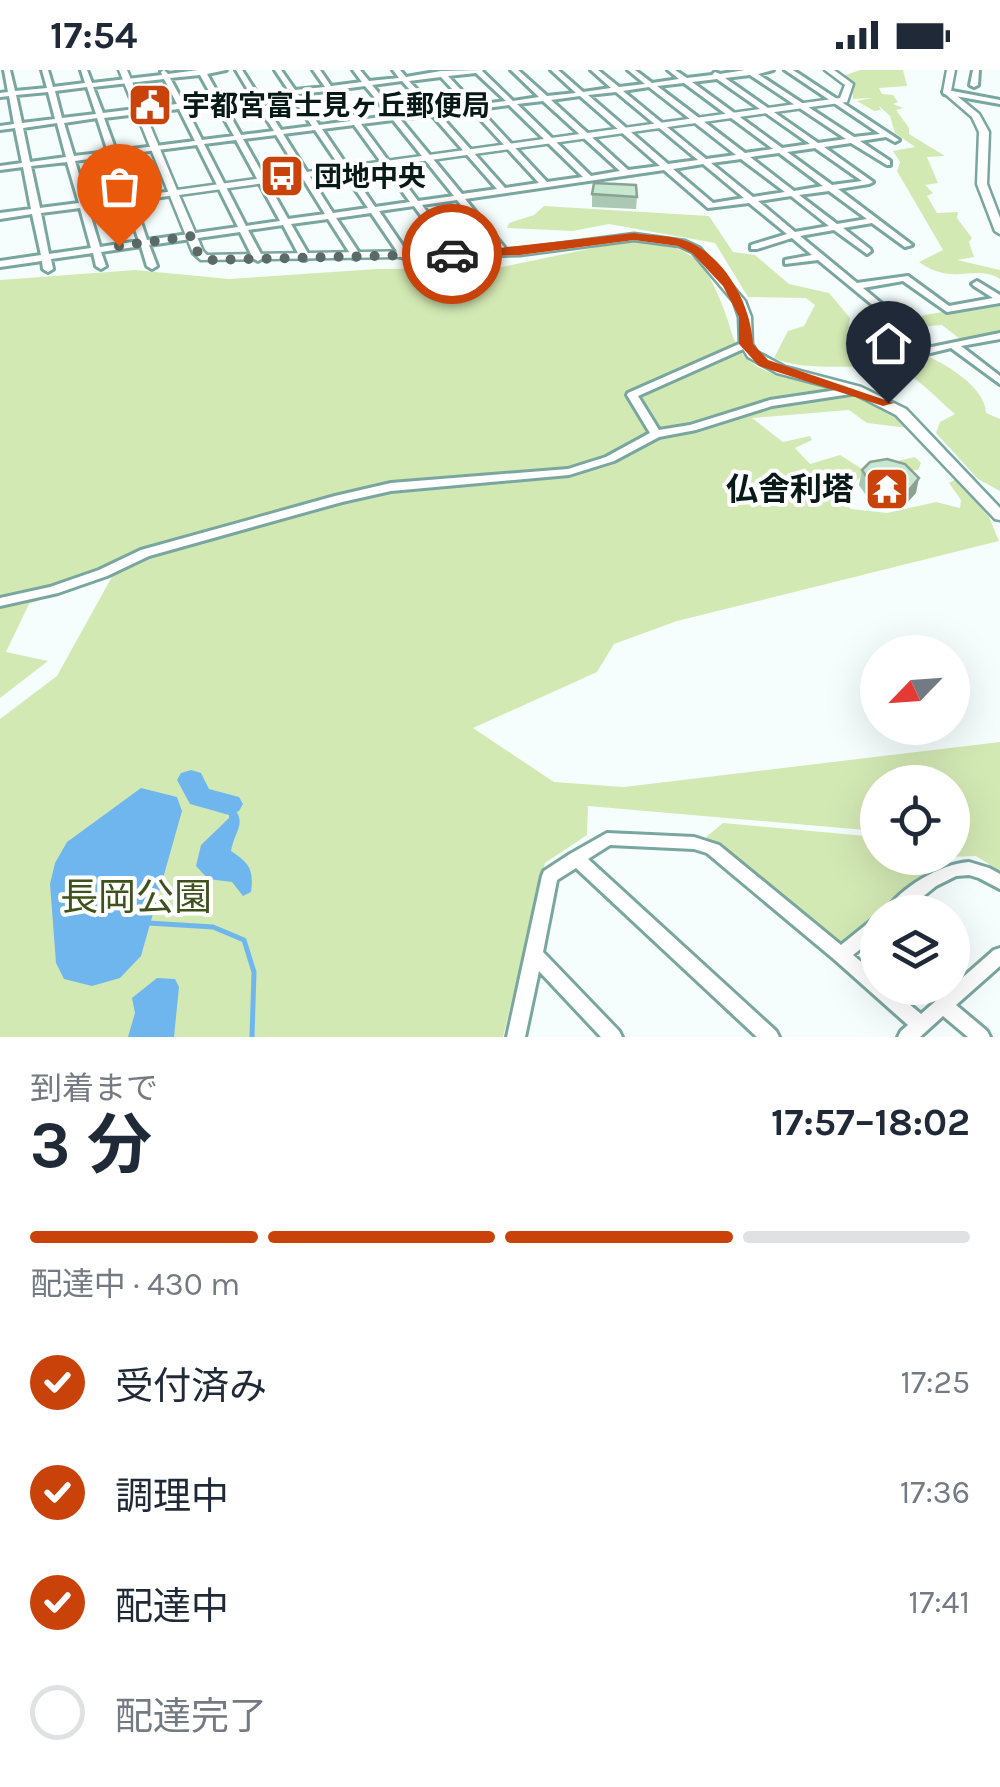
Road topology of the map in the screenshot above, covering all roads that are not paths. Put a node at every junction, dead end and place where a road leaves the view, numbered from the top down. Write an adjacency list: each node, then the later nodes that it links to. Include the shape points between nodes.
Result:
1 (7, 70): 39 (street)
2 (45, 70): 35 (street)
3 (84, 70): 31 (street)
4 (223, 70): 22 (street)
5 (238, 70): 42 (street)
6 (278, 70): 37 (street)
7 (316, 70): 34 (street)
8 (356, 70): 30 (street)
9 (396, 70): 28 (street)
10 (478, 70): 24 (street); 47 (street)
11 (514, 70): 43 (street)
12 (554, 70): 40 (street)
13 (594, 70): 36 (street)
14 (631, 70): 32 (street)
15 (671, 70): 29 (street)
16 (709, 70): 27 (street)
17 (770, 70): 23 (street)
18 (788, 70): 45 (street)
19 (829, 70): 45 (street, via 849,84 846,99)
20 (950, 70): 38 (street)
21 (976, 70): 33 (street)
22 (201, 71): 25 (street); 44 (street)
23 (750, 71): 27 (street); 49 (street)
24 (440, 72): 28 (street); 50 (street)
25 (165, 73): 26 (street); 48 (street)
26 (126, 75): 31 (street); 51 (street)
27 (718, 76): 29 (street); 52 (street)
28 (404, 79): 30 (street); 53 (street)
29 (686, 81): 32 (street); 55 (street)
30 (367, 84): 34 (street); 56 (street)
31 (90, 85): 35 (street); 54 (street)
32 (650, 85): 36 (street); 57 (street)
33 (974, 85)
34 (329, 88): 37 (street); 59 (street)
35 (50, 90): 39 (street); 58 (street)
36 (618, 90): 40 (street); 61 (street)
37 (294, 92): 42 (street); 63 (street)
38 (947, 92): 46 (street); 80 (street, via 981,124)
39 (13, 94): 41 (street); 60 (street)
40 (582, 94): 43 (street); 64 (street)
41 (0, 95)
42 (256, 97): 44 (street); 65 (street)
43 (546, 98): 47 (street); 66 (street)
44 (218, 102): 48 (street); 67 (street)
45 (836, 102): 49 (street); 68 (street, via 891,138)
46 (1000, 102)
47 (510, 103): 50 (street); 69 (street)
48 (181, 106): 51 (street); 70 (street)
49 (802, 106): 52 (street); 68 (street)
50 (473, 108): 53 (street); 72 (street)
51 (140, 111): 54 (street); 73 (street)
52 (767, 111): 55 (street); 71 (street)
53 (434, 113): 56 (street); 75 (street)
54 (100, 116): 58 (street); 76 (street)
55 (733, 116): 57 (street); 74 (street)
56 (395, 118): 59 (street); 78 (street)
57 (697, 120): 61 (street); 77 (street)
58 (59, 121): 60 (street); 79 (street)
59 (356, 123): 63 (street); 83 (street)
60 (19, 126): 62 (street); 85 (street)
61 (661, 126): 64 (street); 81 (street)
62 (0, 128)
63 (318, 128): 65 (street); 88 (street)
64 (624, 131): 66 (street); 86 (street)
65 (278, 133): 67 (street); 90 (street)
66 (586, 136): 69 (street); 89 (street)
67 (237, 138): 70 (street); 92 (street)
68 (852, 140): 71 (street); 84 (street)
69 (549, 141): 72 (street); 91 (street)
70 (200, 143): 73 (street); 94 (street)
71 (816, 145): 74 (street); 95 (street, via 869,182)
72 (509, 146): 75 (street); 93 (street)
73 (156, 148): 76 (street); 97 (street)
74 (780, 150): 77 (street); 95 (street)
75 (469, 152): 78 (street); 96 (street)
76 (113, 154): 79 (street); 100 (street)
77 (743, 156): 81 (street); 98 (street)
78 (428, 158): 83 (street); 99 (street)
79 (70, 160): 85 (street); 103 (street)
80 (984, 160): 82 (street); 112 (street, via 984,196)
81 (704, 162): 86 (street); 101 (street)
82 (1000, 162)
83 (386, 163): 88 (street); 102 (street)
84 (888, 163)
85 (26, 165): 87 (street); 105 (street)
86 (666, 167): 89 (street); 101 (street, via 711,206)
87 (0, 168)
88 (346, 169): 90 (street); 104 (street)
89 (626, 173): 91 (street)
90 (305, 174): 92 (street); 107 (street)
91 (589, 178): 93 (street)
92 (263, 180): 94 (street); 109 (street)
93 (545, 184): 96 (street)
94 (220, 186): 97 (street); 110 (street)
95 (830, 188): 98 (street); 108 (street)
96 (503, 191): 99 (street)
97 (175, 192): 100 (street); 114 (street)
98 (791, 194): 101 (street); 111 (street)
99 (460, 197): 102 (street); 120 (street)
100 (128, 199): 103 (street); 115 (street)
101 (752, 200): 113 (street)
102 (416, 203): 104 (street); 121 (street)
103 (83, 205): 105 (street); 118 (street)
104 (373, 210): 107 (street); 122 (street)
105 (38, 211): 106 (street); 124 (street)
106 (0, 216)
107 (331, 216): 109 (street); 123 (street)
108 (874, 220): 111 (street); 116 (street)
109 (285, 222): 110 (street); 125 (street)
110 (242, 228): 114 (street); 127 (street)
111 (835, 228): 113 (street); 119 (street)
112 (1000, 231)
113 (793, 235): 117 (street); 126 (street)
114 (192, 236): 115 (street); 127 (street, via 204,258)
115 (143, 243): 118 (street); 131 (street)
116 (908, 245)
117 (754, 248)
118 (96, 250): 124 (street); 130 (street)
119 (867, 251)
120 (504, 252): 121 (street); 138 (street, via 634,237 681,243 696,250 740,301)
121 (453, 254): 122 (street)
122 (404, 255): 123 (street)
123 (356, 256): 125 (street)
124 (47, 257): 129 (street); 132 (street)
125 (305, 257): 127 (street)
126 (820, 257): 128 (street); 134 (street)
127 (258, 258)
128 (788, 262)
129 (0, 264)
130 (100, 266)
131 (152, 266)
132 (48, 269)
133 (977, 284): 135 (street)
134 (855, 286): 135 (street, via 905,278 947,309); 136 (street)
135 (1000, 300)
136 (889, 314)
137 (1000, 336): 139 (street)
138 (746, 344): 142 (street, via 763,363); 143 (street, via 632,395)
139 (953, 345): 140 (street, via 922,352); 141 (street)
140 (894, 346)
141 (1000, 380)
142 (857, 390): 143 (street, via 770,403); 144 (street, via 901,412)
143 (656, 434): 145 (street, via 610,460 569,472 391,487 339,499 145,552 86,579)
144 (1000, 516)
145 (0, 602)
146 (576, 858): 150 (street, via 550,876); 151 (street, via 607,839 713,849); 159 (street)
147 (1000, 882): 148 (street, via 968,867 946,870)
148 (914, 895)
149 (860, 940): 151 (street)
150 (534, 954): 157 (street); 158 (street)
151 (841, 955): 153 (street)
152 (1000, 955): 155 (street)
153 (860, 971)
154 (893, 1005): 156 (street)
155 (943, 1006): 156 (street); 160 (street)
156 (914, 1031)
157 (516, 1037)
158 (613, 1037)
159 (770, 1037)
160 (981, 1037)

